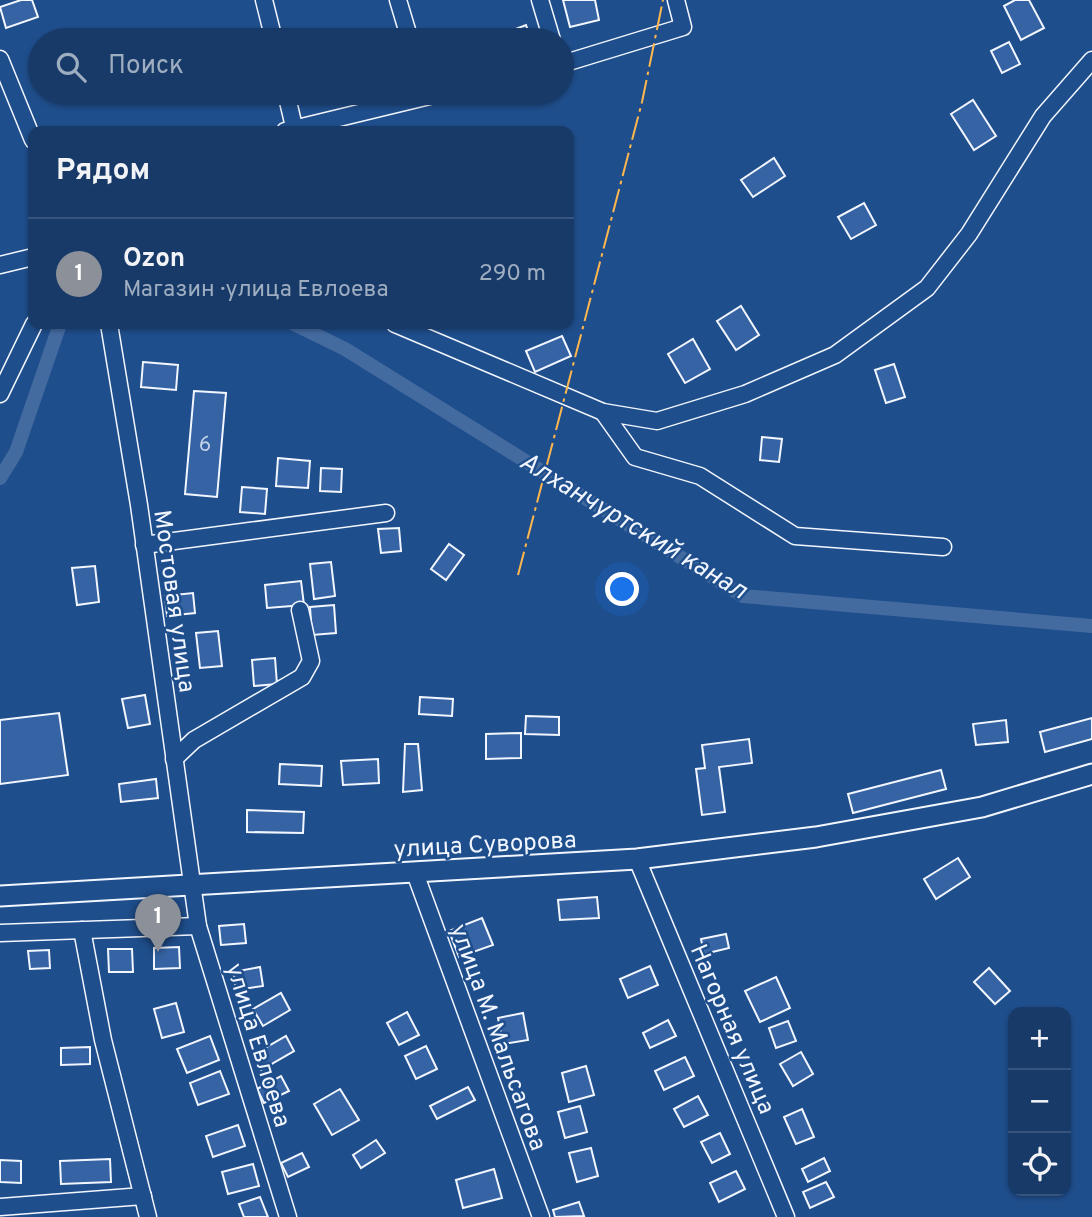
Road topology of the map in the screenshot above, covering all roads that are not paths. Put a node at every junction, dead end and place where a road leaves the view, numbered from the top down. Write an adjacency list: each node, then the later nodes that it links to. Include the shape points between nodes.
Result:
1 (264, 0): 5 (street)
2 (398, 0): 6 (street)
3 (540, 0): 7 (street)
4 (676, 0): 9 (street, via 683,27)
5 (271, 28)
6 (406, 28)
7 (548, 28)
8 (0, 59): 15 (street)
9 (574, 60)
10 (1092, 60): 22 (street, via 1043,116 969,234 927,288 835,355 745,394 657,421)
11 (288, 105): 13 (street)
12 (389, 105): 14 (street)
13 (291, 126)
14 (307, 126)
15 (28, 128)
16 (28, 258): 17 (street)
17 (0, 265)
18 (32, 329): 21 (street)
19 (109, 329): 24 (street, Мостовая улица)
20 (407, 329): 22 (street)
21 (0, 394)
22 (603, 412): 25 (street, via 635,457 699,476 795,536)
23 (386, 513): 24 (street)
24 (144, 545): 27 (street, Мостовая улица)
25 (943, 547)
26 (300, 610): 27 (street, via 311,661 302,677 194,740)
27 (174, 759): 31 (street, Мостовая улица)
28 (1092, 774): 29 (main road, улица Суворова, via 970,809 816,837)
29 (637, 859): 30 (main road, улица Суворова); 41 (street, Нагорная улица)
30 (415, 873): 31 (main road, улица Суворова); 40 (street, улица М. Мальсагова)
31 (192, 885): 32 (main road, улица Суворова); 33 (street, улица Евлоева)
32 (0, 896)
33 (198, 926): 34 (street); 39 (street, улица Евлоева)
34 (82, 930): 35 (street); 36 (street, via 103,1040)
35 (0, 933)
36 (143, 1196): 37 (street); 38 (street)
37 (0, 1207)
38 (148, 1217)
39 (288, 1217)
40 (541, 1217)
41 (786, 1217)

